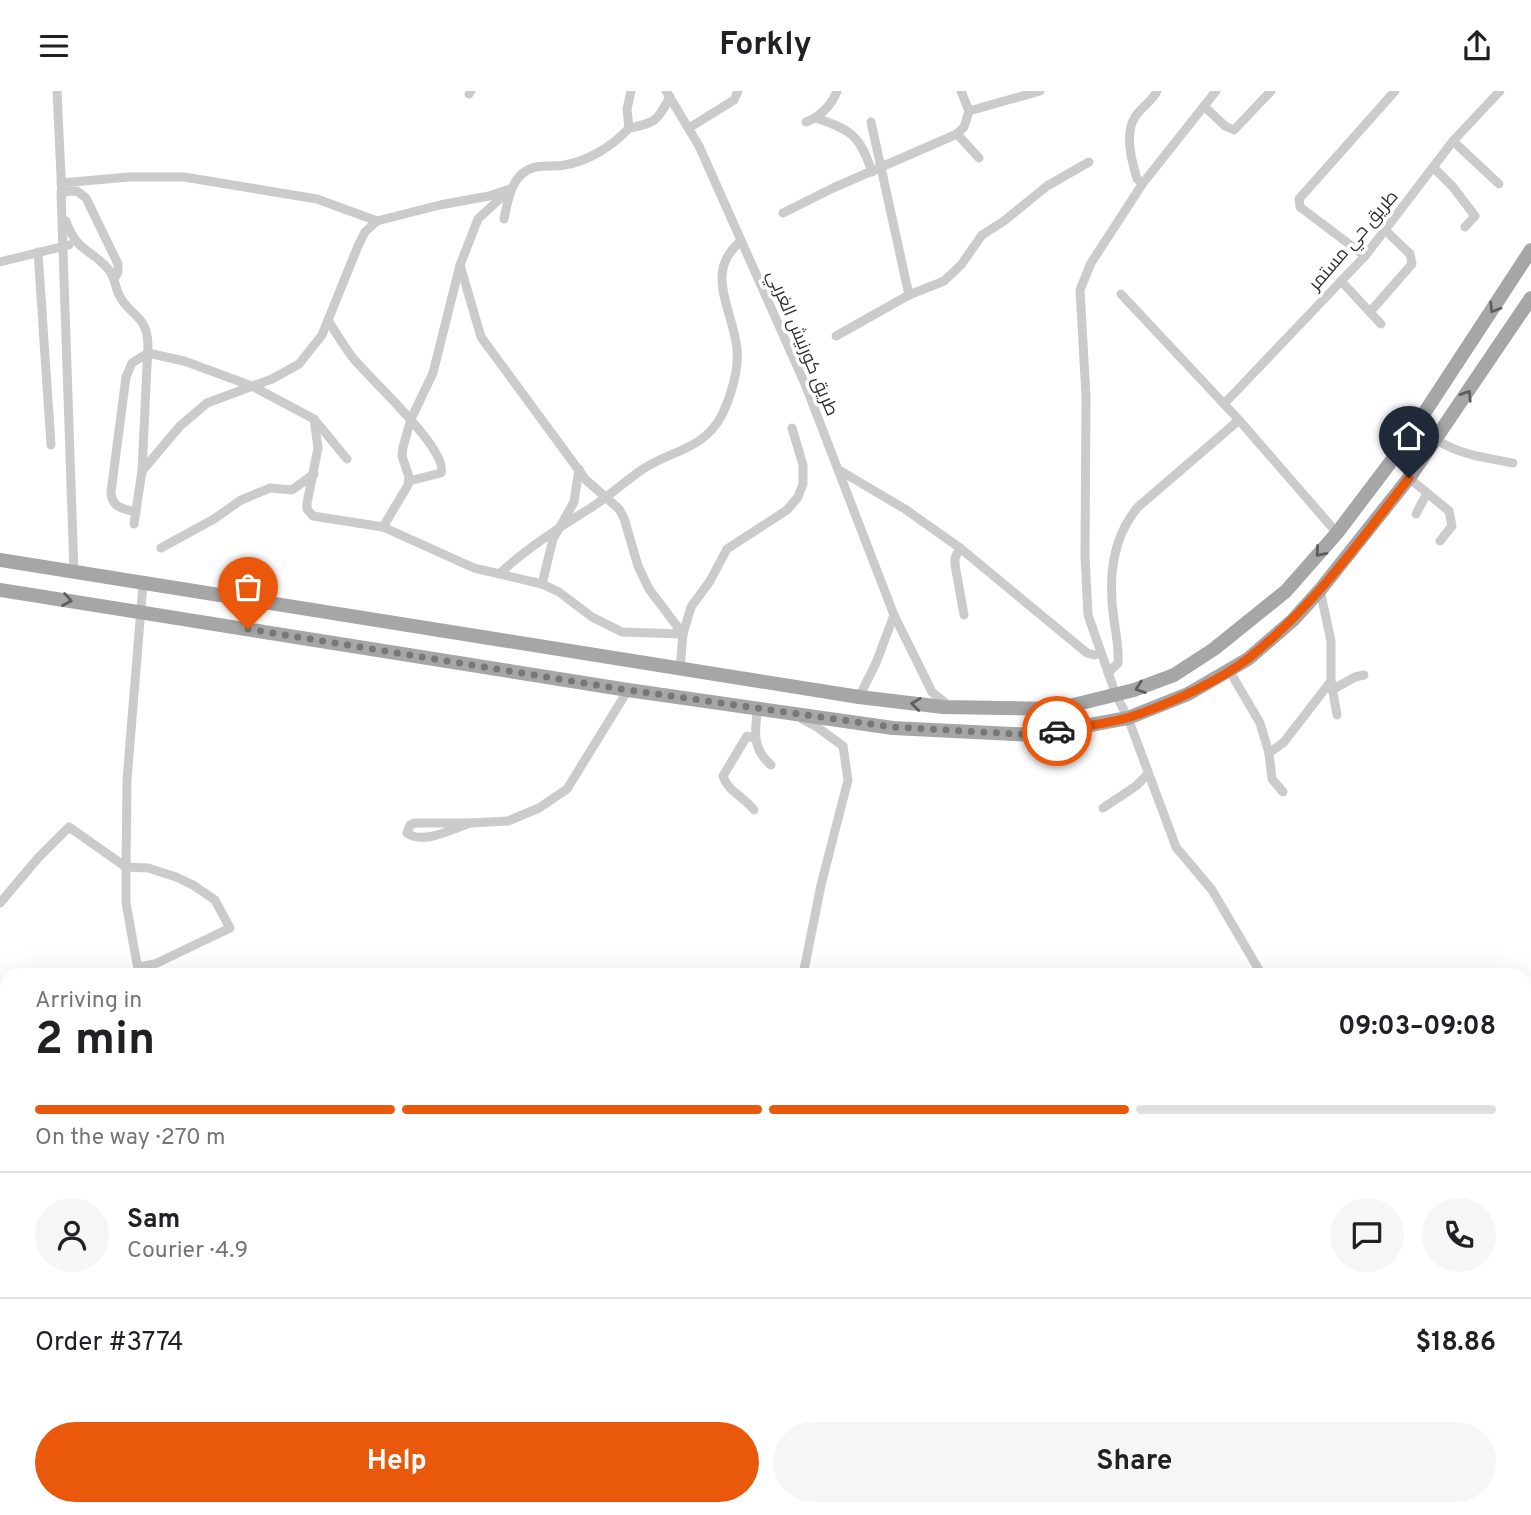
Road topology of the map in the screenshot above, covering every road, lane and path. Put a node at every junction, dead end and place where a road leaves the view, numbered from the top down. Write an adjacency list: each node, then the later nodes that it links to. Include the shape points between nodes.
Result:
1 (57, 91): 27 (street)
2 (631, 91): 16 (street)
3 (738, 91): 17 (street, via 734,100)
4 (837, 91): 24 (street, via 825,110 811,120 842,128 858,140)
5 (961, 91): 14 (street)
6 (1157, 91): 25 (street, via 1131,127 1132,163)
7 (1216, 91): 13 (street)
8 (1271, 91): 13 (street, via 1234,130)
9 (1395, 91): 39 (street, via 1299,199 1300,207)
10 (1500, 91): 19 (street, طريق حي مستمر)
11 (1035, 92): 14 (street)
12 (668, 94): 16 (street, via 659,119); 17 (street, طريق كورنيش الغربي)
13 (1204, 106): 25 (street)
14 (970, 111): 18 (street)
15 (872, 122): 22 (street)
16 (629, 128): 28 (street, via 616,142 567,165 526,171)
17 (689, 128): 34 (street, طريق كورنيش الغربي)
18 (957, 134): 20 (street); 22 (street)
19 (1453, 141): 23 (street, طريق حي مستمر); 26 (street)
20 (979, 158)
21 (1089, 162): 45 (street, via 1047,186 982,235 944,281)
22 (882, 168): 24 (street); 45 (street)
23 (1434, 169): 32 (street, via 1475,216); 33 (street, طريق حي مستمر)
24 (872, 172): 29 (street)
25 (1143, 183): 90 (street, via 1091,263 1080,290 1088,615)
26 (1499, 184)
27 (61, 187): 31 (street, via 129,177 184,177 317,199); 35 (street, via 67,223); 36 (street); 42 (street, via 86,198 118,264)
28 (510, 189): 30 (street); 31 (street); 41 (street, via 478,219)
29 (783, 213)
30 (504, 219)
31 (377, 221): 48 (street, via 358,246)
32 (1465, 227)
33 (1386, 231): 39 (street, طريق حي مستمر); 47 (street, via 1410,254 1412,264)
34 (741, 241): 63 (street, طريق كورنيش الغربي); 69 (street, via 729,252 721,273 737,351 733,386 717,425 688,449 643,469)
35 (77, 243): 36 (street); 42 (street)
36 (65, 246): 38 (street); 80 (street)
37 (1531, 250): 75 (main road, one-way to 75, via 1402,447)
38 (38, 252): 40 (street); 59 (street)
39 (1365, 256): 43 (street, طريق حي مستمر)
40 (0, 262)
41 (460, 265): 55 (street, via 433,373); 62 (street, via 481,337)
42 (114, 279): 51 (street, via 120,297 144,324)
43 (1341, 281): 47 (street); 53 (street, طريق حي مستمر)
44 (1121, 293): 53 (street)
45 (909, 295): 50 (street)
46 (1531, 298): 58 (main road, one-way to 46)
47 (1370, 312): 49 (street)
48 (329, 322): 52 (street, via 299,364); 55 (street, via 354,359)
49 (1381, 324)
50 (836, 336)
51 (148, 353): 52 (street); 64 (street); 70 (street, via 132,363 126,377 111,492 118,507)
52 (252, 386): 54 (street); 64 (street, via 207,403 180,426)
53 (1224, 404): 56 (street)
54 (314, 419): 60 (street); 65 (street, via 318,448)
55 (411, 419): 67 (street, via 402,451); 67 (street, via 443,465 437,475)
56 (1239, 420): 75 (street); 93 (street, via 1138,507 1125,525 1112,567 1118,663)
57 (792, 428): 89 (street, via 803,465 798,497 787,510 727,549 694,600)
58 (1437, 440): 61 (street, via 1468,454); 66 (main road)
59 (51, 445)
60 (347, 459)
61 (1513, 463)
62 (579, 469): 69 (street); 73 (street, via 574,502)
63 (839, 470): 78 (street); 87 (street, طريق كورنيش الغربي)
64 (142, 471): 70 (street)
65 (314, 474): 74 (street, via 307,503 313,516); 77 (street, via 292,490 270,488 241,500)
66 (1409, 478): 68 (street); 85 (main road)
67 (409, 481): 74 (street)
68 (1427, 492): 71 (street); 76 (street, via 1452,519)
69 (606, 497): 73 (street); 89 (street, via 624,518 649,589)
70 (136, 512): 72 (street)
71 (1416, 514)
72 (134, 524)
73 (559, 526): 81 (street); 83 (street)
74 (383, 527): 81 (street)
75 (1336, 533): 97 (main road, one-way to 97, via 1286,591 1214,649 1174,675)
76 (1440, 541)
77 (161, 548)
78 (960, 548): 88 (street, via 955,565); 90 (street, via 1087,653)
79 (0, 560): 80 (main road)
80 (74, 572): 82 (main road)
81 (499, 574): 83 (street)
82 (143, 584): 86 (street); 91 (main road)
83 (542, 584): 89 (street, via 617,630)
84 (0, 590): 86 (main road, one-way to 86)
85 (1320, 590): 92 (main road, via 1293,620); 95 (street, via 1331,641)
86 (140, 611): 96 (main road); 112 (street, via 127,780)
87 (894, 615): 98 (street); 100 (street, طريق كورنيش الغربي, via 932,692)
88 (964, 615)
89 (683, 634): 91 (street)
90 (1101, 653): 93 (street)
91 (680, 669): 98 (main road)
92 (1228, 670): 103 (main road, via 1188,694); 105 (street, via 1260,723)
93 (1108, 673): 97 (street)
94 (1364, 675): 95 (street)
95 (1332, 686): 102 (street); 105 (street)
96 (628, 690): 99 (main road); 111 (street, via 567,789 540,808 508,821)
97 (1116, 695): 100 (main road, via 1057,709); 103 (street)
98 (859, 697): 100 (main road, one-way to 98)
99 (758, 707): 101 (main road); 104 (street)
100 (950, 708)
101 (788, 711): 103 (main road, via 893,727 1034,735); 116 (street, via 843,746 848,780)
102 (1337, 715)
103 (1128, 717): 107 (street)
104 (754, 738): 106 (street); 110 (street, via 747,736 723,776 726,785)
105 (1269, 753): 108 (street, via 1272,779)
106 (771, 765)
107 (1148, 774): 109 (street); 117 (street, via 1176,847 1212,890)
108 (1283, 792)
109 (1104, 808)
110 (754, 810)
111 (470, 823): 111 (street, via 432,836 415,838 407,833 415,823)
112 (126, 867): 113 (street, via 69,827); 114 (street, via 126,903); 115 (street, via 148,869 193,885 215,900 230,928)
113 (0, 904)
114 (138, 968)
115 (146, 968)
116 (804, 968)
117 (1258, 968)

